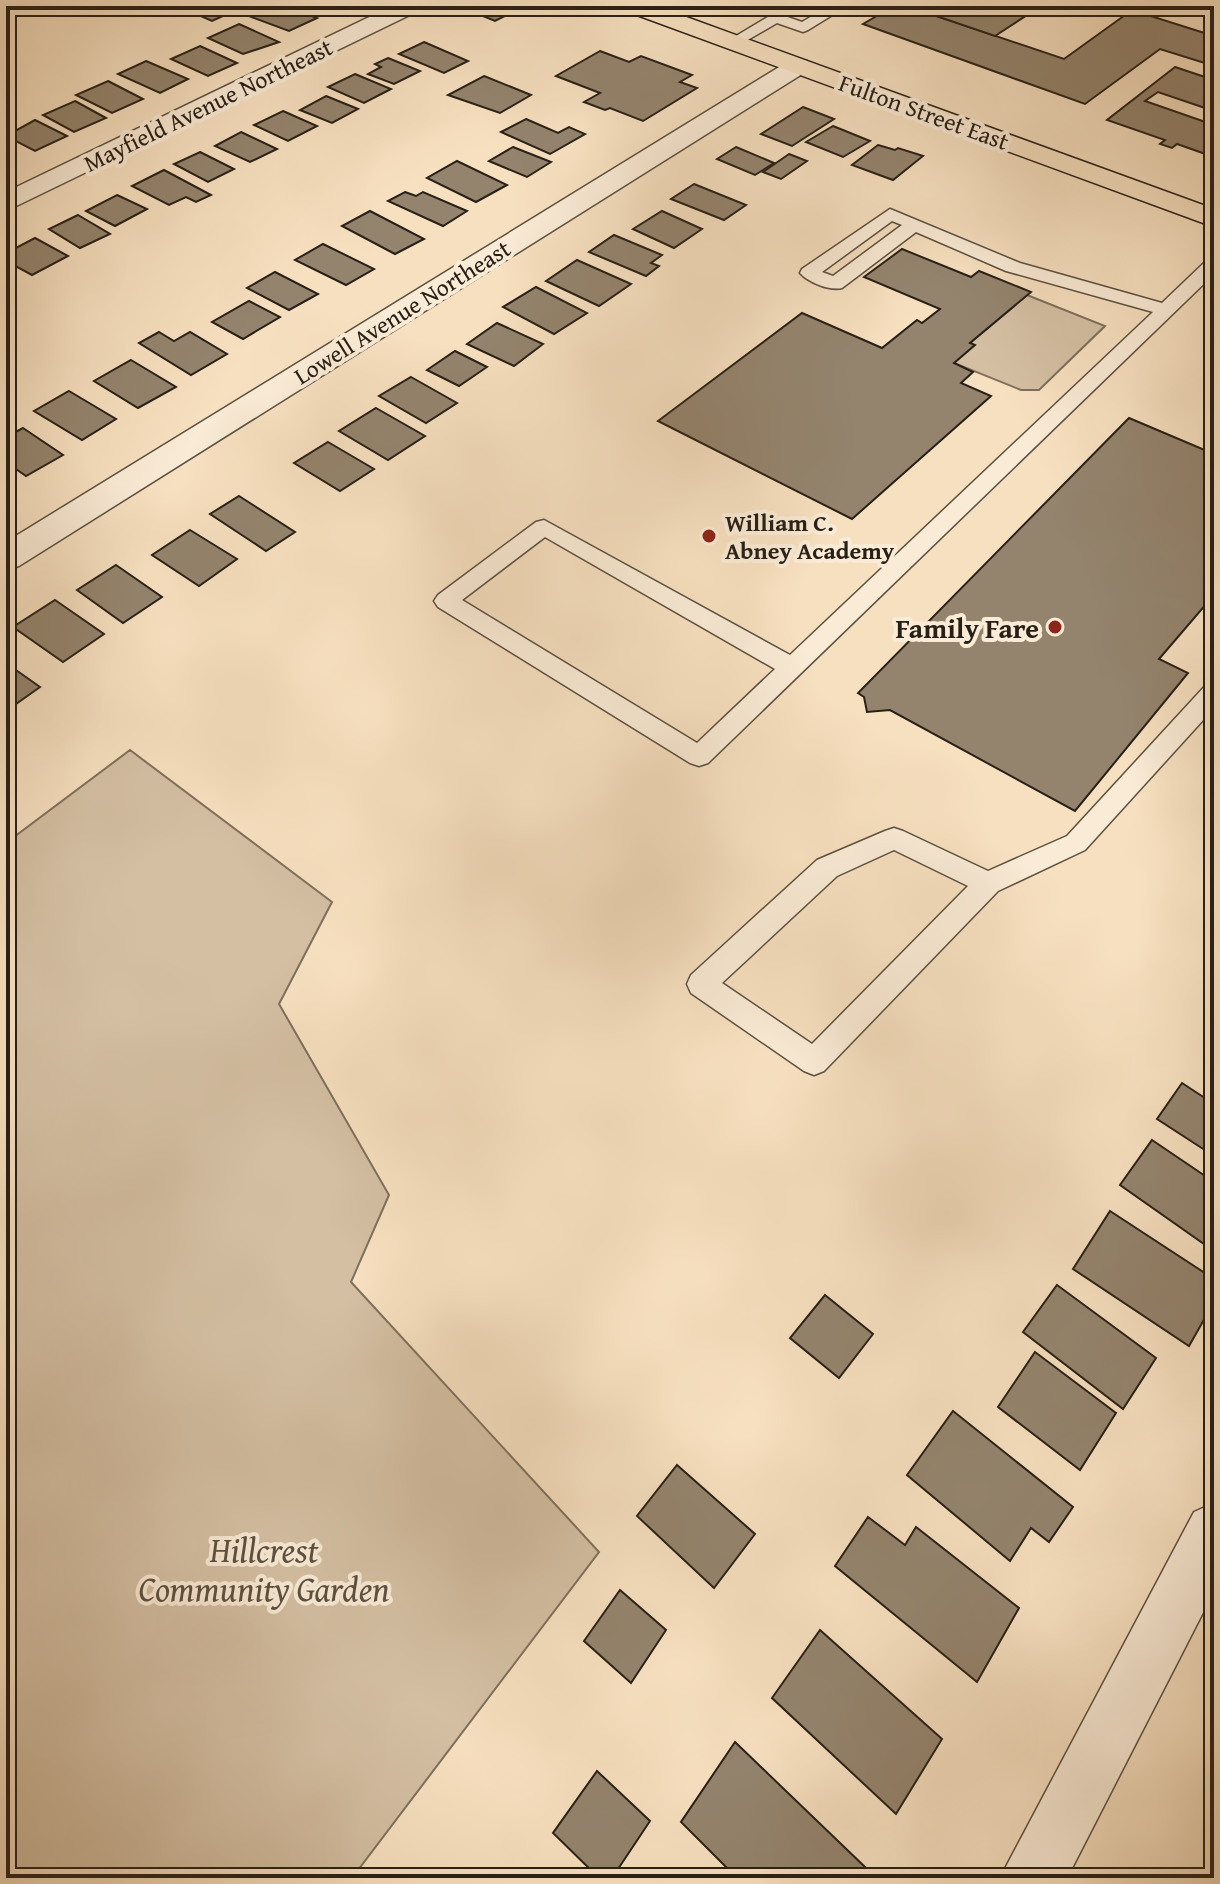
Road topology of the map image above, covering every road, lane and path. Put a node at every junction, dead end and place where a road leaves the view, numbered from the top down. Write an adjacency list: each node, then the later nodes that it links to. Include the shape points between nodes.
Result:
1 (410, 6): 8 (street, Mayfield Avenue Northeast)
2 (747, 6): 5 (lane)
3 (840, 6): 5 (lane, via 803,27)
4 (650, 8): 6 (main road, Fulton Street East)
5 (776, 18): 6 (lane)
6 (734, 42): 7 (main road, Fulton Street East)
7 (798, 66): 9 (main road, Fulton Street East); 13 (street, Lowell Avenue Northeast)
8 (6, 203)
9 (1214, 219)
10 (915, 224): 10 (lane, via 835,284 809,273 890,214); 12 (lane, via 1013,267)
11 (1214, 264): 12 (lane)
12 (1167, 310): 14 (lane)
13 (6, 558)
14 (793, 668): 14 (lane, via 699,756 446,601 544,527)
15 (1214, 692): 16 (lane, via 1076,843)
16 (988, 883): 16 (lane, via 814,1062 701,984 827,868 894,838)
17 (1214, 1532): 18 (street)
18 (1200, 1598): 19 (street)
19 (1032, 1878)

